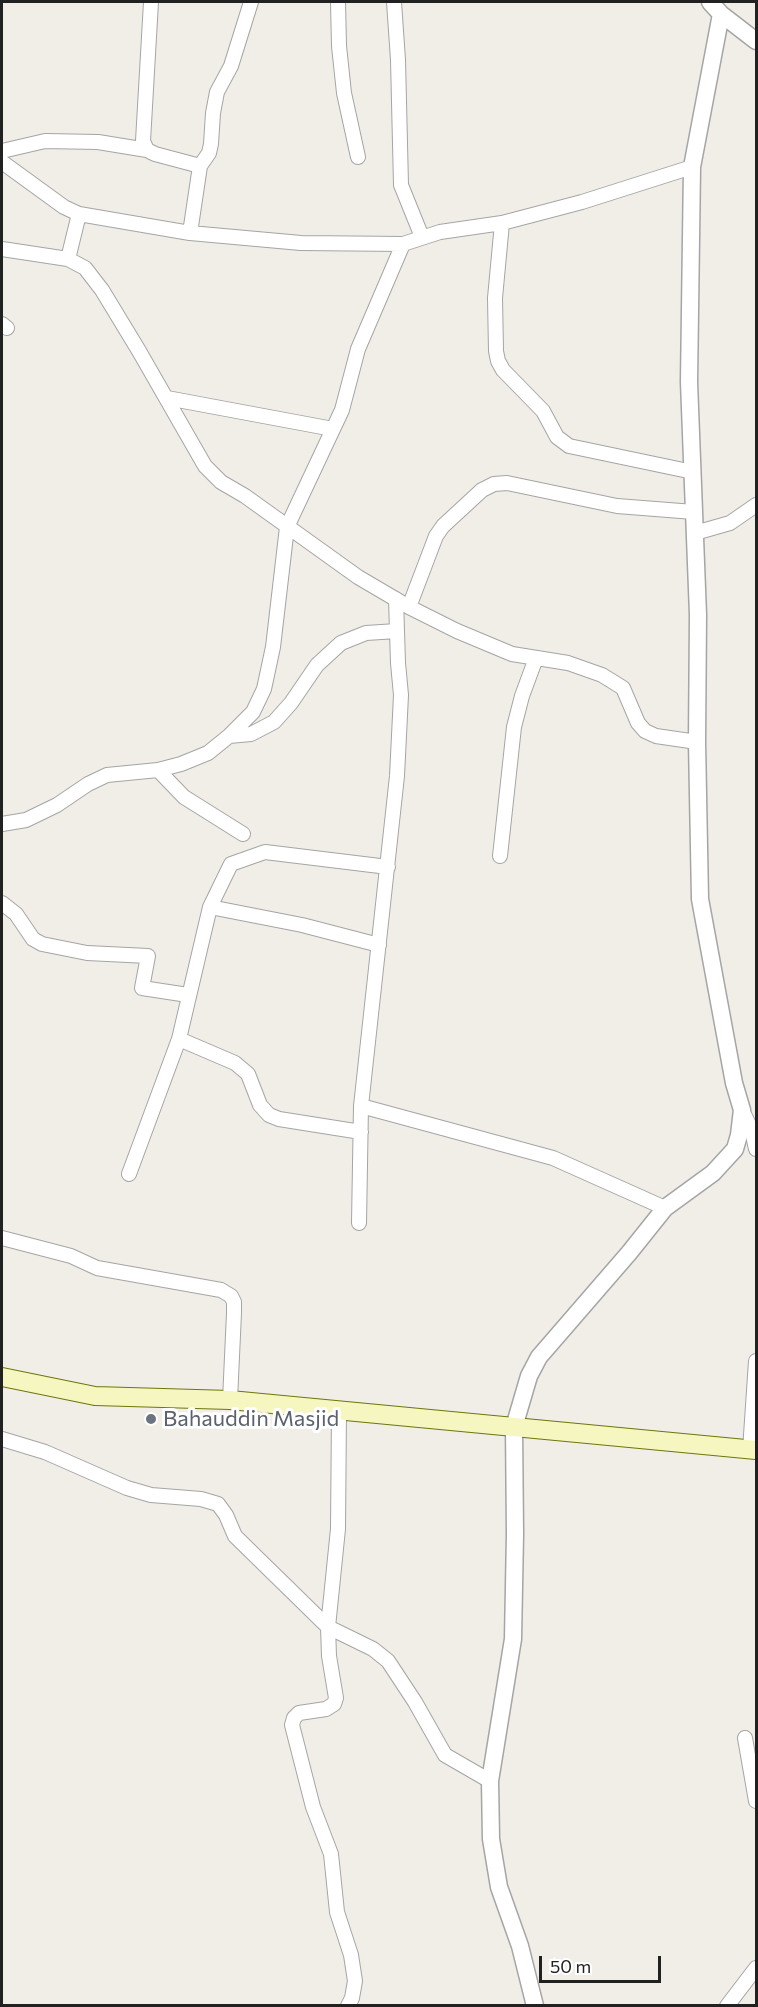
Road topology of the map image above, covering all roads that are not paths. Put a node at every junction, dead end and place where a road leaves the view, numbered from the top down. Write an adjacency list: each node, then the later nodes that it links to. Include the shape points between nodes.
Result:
1 (151, 2): 7 (street, via 143,141)
2 (251, 2): 11 (street, via 231,66 217,92 209,153)
3 (338, 2): 9 (street, via 344,93)
4 (394, 2): 16 (street, via 401,185)
5 (718, 6): 6 (street); 12 (street)
6 (756, 41)
7 (147, 150): 8 (street, via 98,142 45,141); 11 (street)
8 (2, 151)
9 (358, 156)
10 (2, 162): 13 (street)
11 (200, 166): 15 (street)
12 (692, 167): 14 (street); 22 (street, via 689,382)
13 (79, 214): 15 (street); 19 (street)
14 (501, 223): 16 (street); 22 (street, via 495,298 496,351 503,370 543,411 557,437 569,446)
15 (190, 233): 17 (street, via 301,243)
16 (422, 237): 17 (street)
17 (403, 244): 21 (street, via 358,349)
18 (2, 249): 19 (street)
19 (68, 259): 20 (street, via 85,268 102,290)
20 (167, 398): 21 (street); 25 (street, via 205,466 221,482)
21 (333, 429): 25 (street)
22 (693, 472): 24 (street)
23 (756, 506): 26 (street, via 730,523)
24 (694, 512): 26 (street); 28 (street, via 618,506 507,483 494,484 482,490 436,536)
25 (286, 527): 27 (street); 31 (street, via 273,647 264,689 254,712)
26 (695, 533): 32 (street)
27 (396, 599): 28 (street); 29 (street)
28 (409, 607): 30 (street, via 512,654)
29 (397, 632): 31 (street, via 366,633 341,643 317,665 274,722 251,734); 37 (street, via 401,706)
30 (536, 658): 32 (street, via 568,663 602,675 623,688 645,731); 36 (street, via 514,727)
31 (229, 736): 33 (street, via 208,753)
32 (697, 742): 44 (street, via 700,899)
33 (158, 770): 34 (street, via 106,775 57,806 26,820); 35 (street, via 184,797)
34 (2, 825)
35 (243, 834)
36 (500, 856)
37 (387, 867): 39 (street, via 265,852 231,864); 40 (street)
38 (2, 903): 41 (street, via 42,944 87,953 148,956 141,988)
39 (210, 907): 40 (street); 41 (street)
40 (379, 945): 43 (street)
41 (188, 995): 42 (street)
42 (179, 1039): 45 (street, via 235,1063 248,1074 268,1115); 47 (street)
43 (361, 1106): 45 (street); 48 (street, via 553,1158)
44 (742, 1110): 46 (street); 48 (street, via 735,1149 712,1173)
45 (361, 1132): 49 (street)
46 (756, 1149)
47 (129, 1174)
48 (665, 1208): 55 (street, via 538,1357)
49 (359, 1223)
50 (2, 1238): 53 (street, via 71,1256 97,1268 221,1290 231,1296 234,1313)
51 (756, 1361): 57 (street)
52 (2, 1377): 53 (main road, via 95,1396)
53 (230, 1400): 54 (main road)
54 (339, 1410): 55 (main road); 58 (street, via 338,1530)
55 (514, 1426): 57 (main road); 60 (street, via 513,1639)
56 (2, 1439): 58 (street, via 45,1452 127,1488 218,1504 236,1536)
57 (753, 1450)
58 (328, 1627): 60 (street, via 373,1649 388,1661 445,1755); 63 (street, via 334,1704 299,1713 292,1725 313,1807 331,1854 337,1912 355,1981)
59 (746, 1738): 61 (street)
60 (490, 1781): 64 (street, via 491,1839 500,1887)
61 (756, 1801)
62 (756, 1968): 65 (street)
63 (348, 2006)
64 (535, 2006)
65 (727, 2006)

